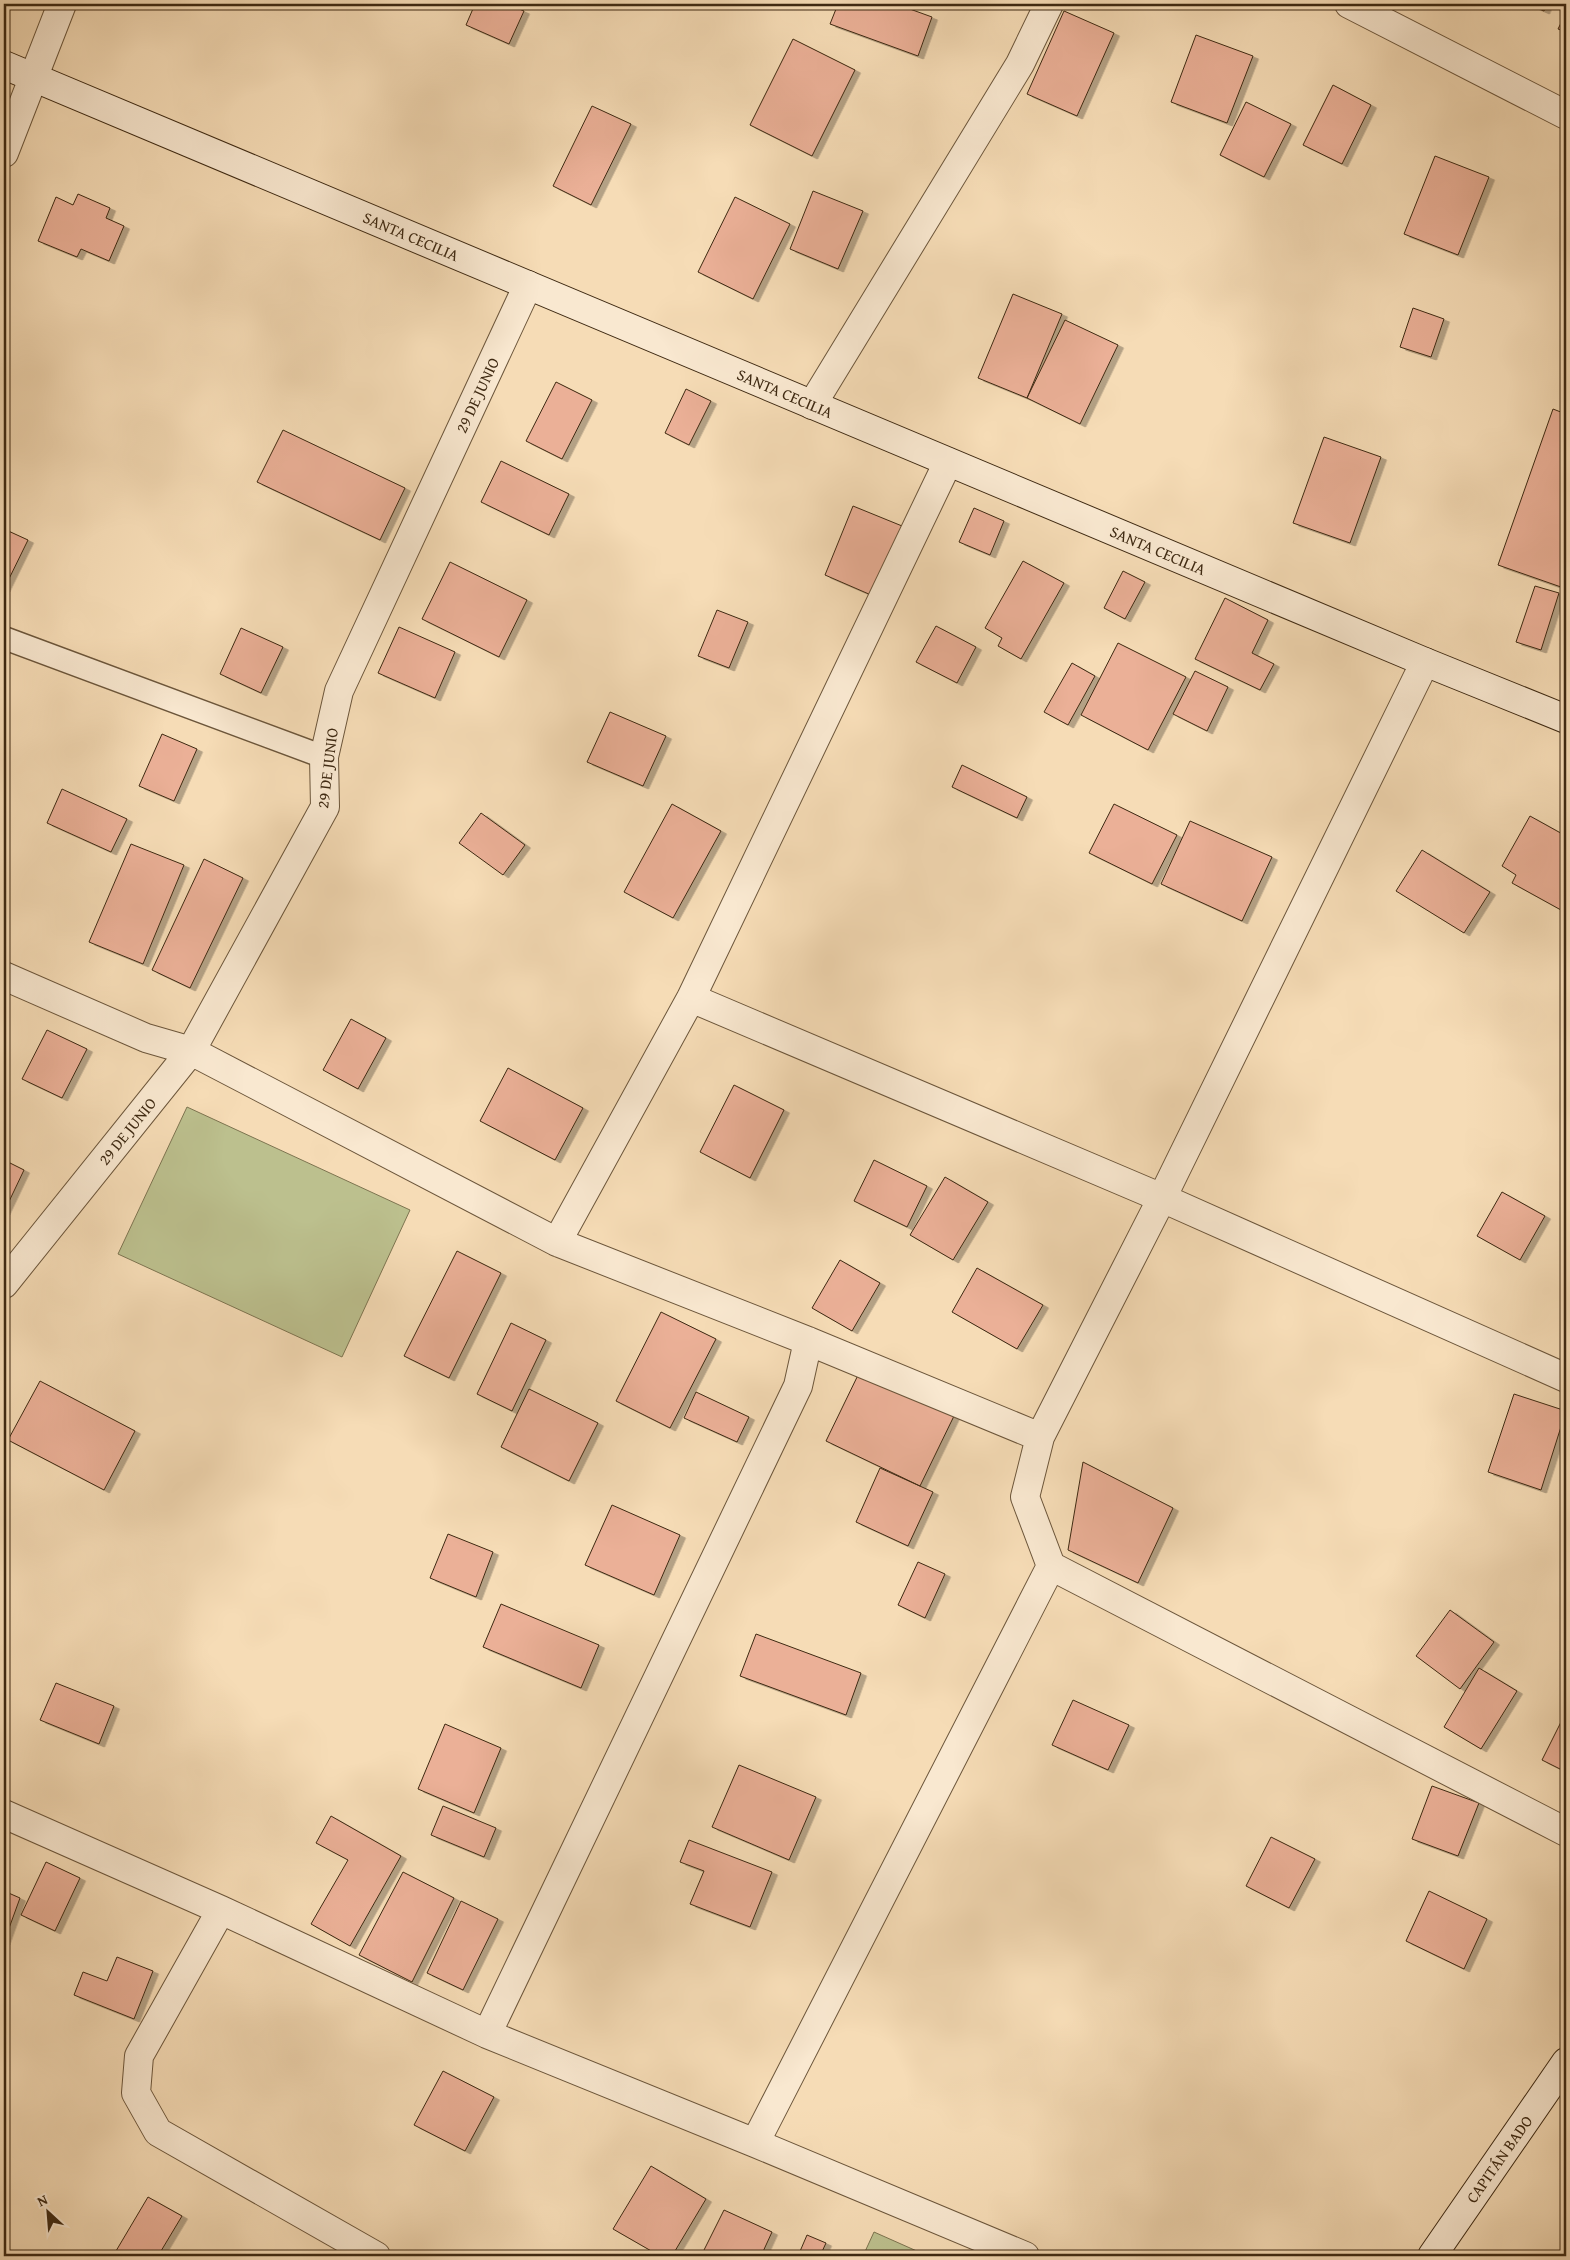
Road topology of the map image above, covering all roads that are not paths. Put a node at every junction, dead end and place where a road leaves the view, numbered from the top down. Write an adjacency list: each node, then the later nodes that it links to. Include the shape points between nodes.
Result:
1 (62, 4): 5 (street)
2 (1049, 4): 9 (street, via 1020,64)
3 (1349, 4): 6 (street)
4 (4, 65): 5 (street, SANTA CECILIA)
5 (32, 77): 7 (street); 8 (street, SANTA CECILIA)
6 (1566, 115)
7 (4, 154)
8 (528, 285): 9 (street, SANTA CECILIA); 14 (street, 29 DE JUNIO, via 339,691)
9 (812, 405): 10 (street, SANTA CECILIA)
10 (948, 462): 12 (street, SANTA CECILIA); 16 (street)
11 (4, 638): 14 (lane)
12 (1425, 662): 13 (street, SANTA CECILIA); 18 (street)
13 (1566, 719)
14 (324, 757): 17 (street, 29 DE JUNIO, via 325,807)
15 (4, 976): 17 (street, via 146,1038)
16 (691, 998): 18 (street); 19 (street)
17 (191, 1051): 19 (street); 20 (street, 29 DE JUNIO)
18 (1162, 1198): 22 (street); 23 (street)
19 (557, 1242): 21 (street)
20 (4, 1284)
21 (808, 1341): 23 (street); 28 (street, via 798,1386)
22 (1566, 1378)
23 (1040, 1437): 24 (street, via 1025,1497)
24 (1050, 1566): 26 (street); 30 (street)
25 (4, 1814): 27 (street)
26 (1566, 1832)
27 (222, 1910): 28 (street); 31 (street, via 139,2056 136,2093 158,2132)
28 (487, 2034): 30 (street)
29 (1566, 2062): 33 (street, CAPITÁN BADO)
30 (755, 2143): 32 (street)
31 (376, 2256)
32 (1024, 2256)
33 (1432, 2256)

